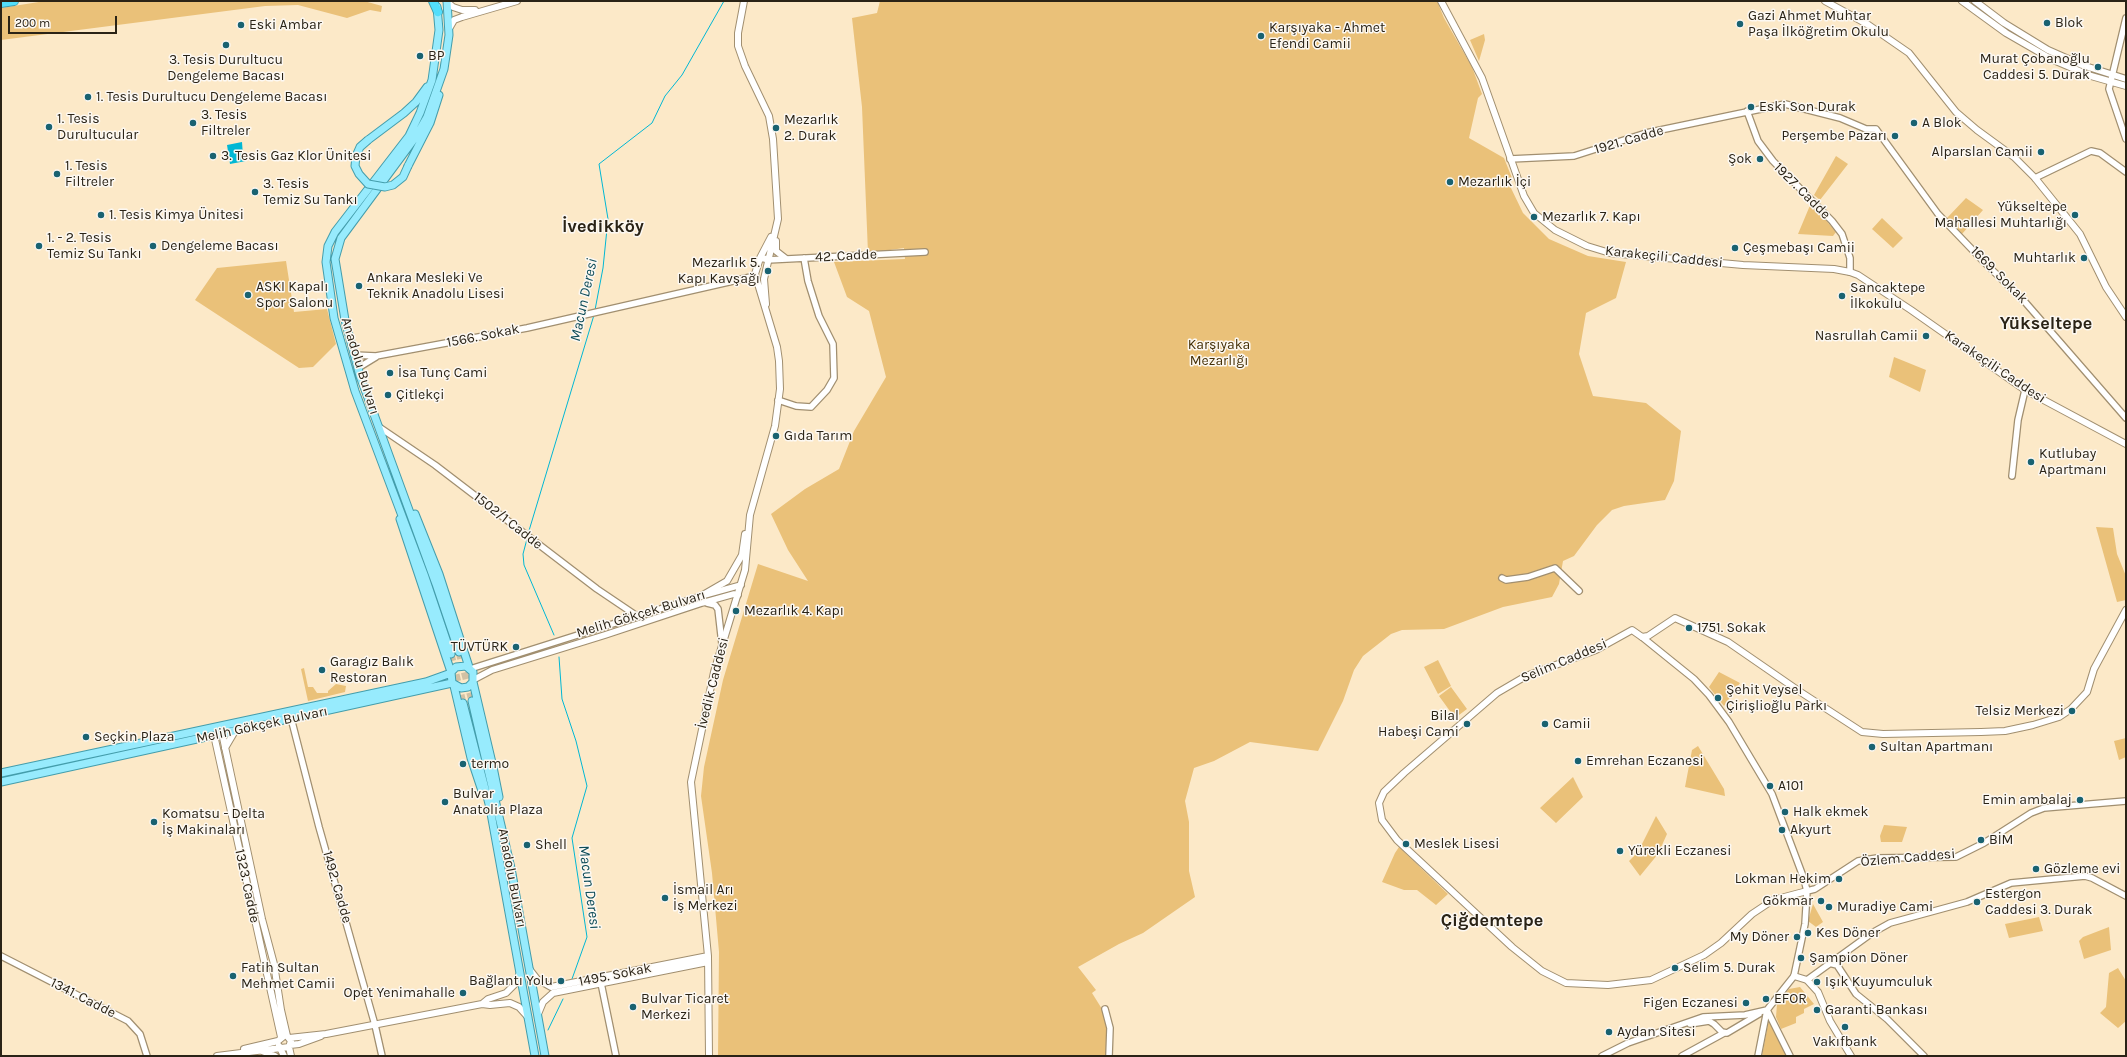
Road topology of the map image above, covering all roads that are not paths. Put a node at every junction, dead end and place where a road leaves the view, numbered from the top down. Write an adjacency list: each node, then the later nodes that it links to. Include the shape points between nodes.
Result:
1 (14, 1): 11 (highway)
2 (432, 1): 13 (highway)
3 (436, 1): 13 (main road, Anadolu Bulvarı)
4 (447, 1): 12 (main road, via 453,7 462,10); 15 (main road, Anadolu Bulvarı)
5 (517, 1): 12 (main road)
6 (744, 1): 28 (main road, İvedik Caddesi, via 738,46 744,66 771,123)
7 (1825, 1): 27 (main road, via 1867,24 1909,53 1956,112 2014,157)
8 (1962, 1): 20 (main road, via 2006,33 2051,59)
9 (1975, 1): 16 (main road, via 2004,23 2048,50)
10 (1443, 2): 25 (main road, Karakeçili Caddesi, via 1482,78)
11 (1, 3)
12 (500, 7): 15 (main road, via 454,20)
13 (438, 12): 19 (main road, Anadolu Bulvarı, via 439,30)
14 (2126, 18): 16 (street)
15 (450, 27): 17 (main road, Anadolu Bulvarı)
16 (2111, 75): 18 (main road); 20 (street)
17 (442, 79): 19 (main road, bridge, via 437,105 430,123 403,177 393,185 385,187 368,184 355,166 360,147 416,102); 40 (main road, Anadolu Bulvarı, via 427,117 415,138 340,238 334,259)
18 (2126, 79)
19 (432, 80): 63 (main road, Anadolu Bulvarı, via 409,136 335,232 328,246 326,262 334,318 355,391 394,489 396,509)
20 (2109, 82): 21 (main road); 24 (street, via 2110,96)
21 (2126, 86)
22 (1747, 111): 23 (street, 1921. Cadde, via 1785,104 1840,118 1866,129); 25 (street, 1921. Cadde, via 1646,133 1574,156); 35 (street, 1927. Cadde, via 1758,141 1773,161 1842,234 1850,258)
23 (1876, 129): 45 (street, 1669. Sokak, via 1938,214 2025,302)
24 (2126, 139)
25 (1510, 159): 35 (main road, Karakeçili Caddesi, via 1524,196 1534,213 1555,230 1606,252 1653,258)
26 (2126, 172): 27 (street, via 2100,153 2091,151)
27 (2035, 178): 39 (main road, via 2080,234 2106,287)
28 (778, 212): 29 (main road, İvedik Caddesi); 31 (main road, İvedik Caddesi, via 770,238)
29 (777, 225): 32 (main road, via 776,251); 34 (main road, İvedik Caddesi)
30 (925, 252): 33 (street, 42. Cadde)
31 (760, 258): 34 (main road); 36 (main road, İvedik Caddesi)
32 (785, 258): 33 (street, 42. Cadde); 34 (street, 42. Cadde)
33 (804, 258): 44 (street, via 819,316 834,344 834,378 811,407 796,406)
34 (767, 260): 37 (main road, İvedik Caddesi)
35 (1850, 272): 43 (main road, Karakeçili Caddesi, via 1911,310)
36 (756, 277): 37 (main road); 38 (main road, İvedik Caddesi); 41 (street, 1566. Sokak, via 527,328)
37 (764, 279): 38 (main road, İvedik Caddesi)
38 (768, 316): 44 (main road, İvedik Caddesi, via 779,361)
39 (2126, 317)
40 (354, 355): 41 (street); 42 (main road, Anadolu Bulvarı)
41 (376, 356): 42 (street)
42 (358, 368): 46 (main road, Anadolu Bulvarı)
43 (2025, 390): 47 (main road, Karakeçili Caddesi); 48 (street, via 2018,420)
44 (778, 400): 49 (main road, İvedik Caddesi, via 775,426 761,470)
45 (2126, 418)
46 (379, 427): 57 (street, 1502/1 Cadde, via 435,465 597,589); 61 (main road, Anadolu Bulvarı, via 403,491 422,528)
47 (2126, 444)
48 (2012, 476)
49 (749, 526): 51 (main road, İvedik Caddesi, via 747,560); 54 (main road, via 745,534 742,555 728,581)
50 (1502, 578): 52 (street, via 1506,580 1528,577 1555,568)
51 (739, 586): 53 (main road, İvedik Caddesi); 54 (street, Melih Gökçek Bulvarı)
52 (1579, 591)
53 (736, 594): 55 (street, Melih Gökçek Bulvarı); 60 (main road, İvedik Caddesi)
54 (701, 596): 57 (street, Melih Gökçek Bulvarı)
55 (702, 603): 60 (street, via 711,603 718,609); 62 (street, Melih Gökçek Bulvarı)
56 (2126, 610): 58 (main road, via 2094,669 2087,692 2081,701 2045,722 1994,731 1883,734 1862,732 1728,642 1684,621 1675,618)
57 (637, 616): 59 (street, Melih Gökçek Bulvarı)
58 (1642, 638): 80 (street, via 1694,679 1729,722 1772,794); 80 (main road, Selim Caddesi, via 1632,630 1596,650 1526,676 1497,693 1384,792 1378,808 1386,826 1397,840 1512,947 1542,971 1566,983 1630,984 1657,978 1704,956 1752,914 1773,900)
59 (542, 645): 62 (street); 64 (street, Melih Gökçek Bulvarı)
60 (722, 645): 87 (main road, İvedik Caddesi, via 691,782)
61 (462, 653): 63 (main road, via 458,662 451,661); 64 (main road, Anadolu Bulvarı)
62 (544, 654): 66 (street, Melih Gökçek Bulvarı, via 492,670)
63 (448, 655): 65 (main road, Anadolu Bulvarı)
64 (470, 668): 65 (main road, via 459,665); 66 (main road)
65 (451, 672): 67 (main road); 71 (main road, Melih Gökçek Bulvarı, via 426,682)
66 (473, 681): 67 (main road, via 464,688); 68 (main road, Anadolu Bulvarı)
67 (453, 684): 69 (main road, Anadolu Bulvarı); 70 (main road, Melih Gökçek Bulvarı)
68 (474, 699): 69 (main road, via 467,692 463,693); 91 (main road, Anadolu Bulvarı, via 498,787 500,818)
69 (460, 702): 92 (main road, Anadolu Bulvarı, via 489,805)
70 (291, 718): 73 (main road, Melih Gökçek Bulvarı); 103 (street, 1492. Cadde)
71 (220, 724): 72 (main road, Melih Gökçek Bulvarı); 74 (main road)
72 (212, 726): 75 (main road); 77 (main road, Melih Gökçek Bulvarı)
73 (235, 731): 74 (main road, Melih Gökçek Bulvarı); 76 (main road)
74 (222, 734): 75 (main road, Melih Gökçek Bulvarı); 76 (main road)
75 (214, 735): 78 (main road, Melih Gökçek Bulvarı); 83 (main road, 1323. Cadde)
76 (225, 748): 82 (main road)
77 (1, 773)
78 (1, 782)
79 (2126, 801): 80 (street, Özlem Caddesi, via 2044,808 1956,857 1877,858 1858,861 1815,889)
80 (1806, 891): 93 (street, via 1805,924)
81 (2126, 896): 88 (street, via 2085,876 2016,882 1967,902 1890,923)
82 (263, 923): 83 (main road); 84 (main road)
83 (256, 924): 85 (main road, 1323. Cadde)
84 (270, 947): 85 (main road, via 265,950); 89 (main road)
85 (261, 948): 90 (main road, 1323. Cadde)
86 (1, 956): 117 (street, 1341. Cadde, via 128,1021 140,1034)
87 (708, 959): 94 (main road, 1495. Sokak); 126 (main road, İvedik Caddesi)
88 (1829, 963): 95 (street); 132 (street, via 1837,965 1856,994)
89 (274, 964): 90 (main road); 110 (main road)
90 (264, 966): 106 (main road, 1323. Cadde)
91 (529, 969): 96 (main road, 1495. Sokak, via 537,980 551,987); 100 (main road, Anadolu Bulvarı)
92 (520, 971): 97 (main road, via 515,984 506,994 488,999); 102 (main road, Anadolu Bulvarı)
93 (1794, 976): 95 (main road); 99 (street)
94 (601, 980): 96 (main road, 1495. Sokak); 125 (street)
95 (1807, 980): 131 (main road, via 1818,992 1830,1021)
96 (570, 987): 100 (main road, 1495. Sokak, via 547,997)
97 (482, 1004): 102 (main road, via 490,1006 504,1003 519,1008); 103 (main road)
98 (1105, 1008): 127 (street, via 1110,1028)
99 (1767, 1010): 101 (street); 107 (street); 129 (street); 130 (street)
100 (538, 1016): 124 (main road, Anadolu Bulvarı)
101 (1726, 1016): 104 (street, via 1703,1017); 105 (street, via 1719,1019); 107 (street, via 1734,1020)
102 (528, 1017): 123 (main road, Anadolu Bulvarı)
103 (375, 1025): 109 (main road); 122 (street, 1492. Cadde)
104 (1671, 1027): 105 (street, via 1706,1021); 116 (street, via 1628,1043)
105 (1718, 1027): 108 (street)
106 (278, 1028): 110 (main road, 1323. Cadde); 111 (main road)
107 (1734, 1028): 108 (street)
108 (1724, 1033): 128 (street)
109 (326, 1034): 110 (main road); 112 (main road)
110 (284, 1038): 111 (main road); 112 (main road); 113 (main road)
111 (268, 1042): 115 (main road)
112 (289, 1046): 113 (main road); 121 (main road)
113 (282, 1048): 114 (main road); 120 (main road)
114 (261, 1050): 115 (main road); 119 (main road)
115 (229, 1053): 118 (main road)
116 (1606, 1055)
117 (147, 1056)
118 (217, 1056)
119 (274, 1056)
120 (284, 1056)
121 (291, 1056)
122 (382, 1056)
123 (535, 1056)
124 (545, 1056)
125 (616, 1056)
126 (709, 1056)
127 (1109, 1056)
128 (1682, 1056)
129 (1758, 1056)
130 (1790, 1056)
131 (1851, 1056)
132 (1924, 1056)

